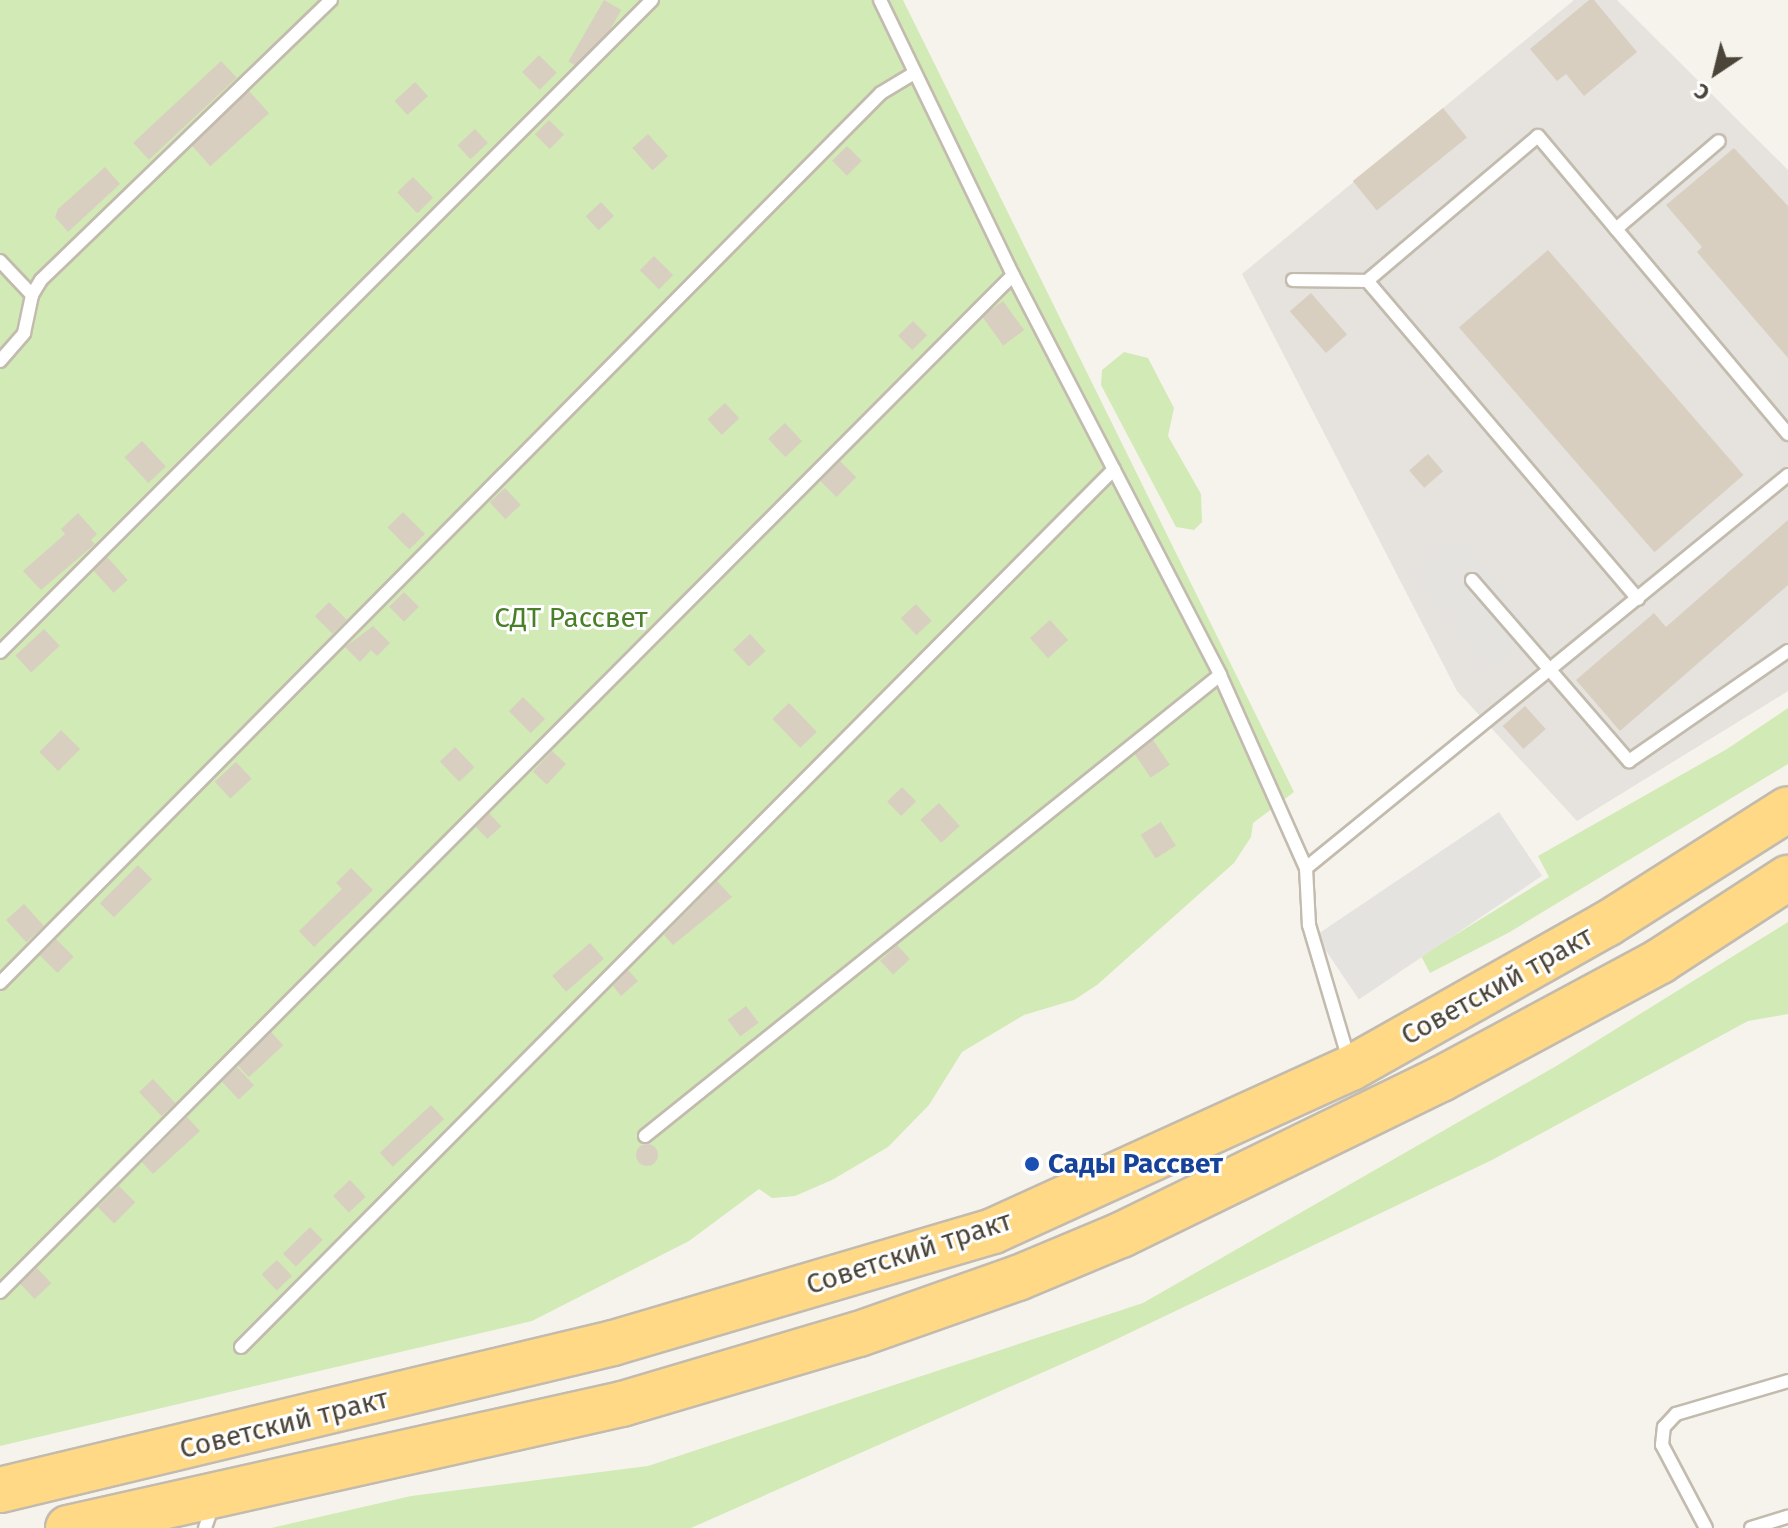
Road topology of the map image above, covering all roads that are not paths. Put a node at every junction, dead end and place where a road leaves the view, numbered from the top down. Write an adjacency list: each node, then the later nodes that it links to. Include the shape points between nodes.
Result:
1 (331, 0): 11 (lane, via 41,280)
2 (652, 0): 19 (lane)
3 (880, 0): 4 (lane)
4 (913, 74): 8 (lane); 25 (lane, via 881,93)
5 (1719, 141): 6 (lane)
6 (1616, 229): 10 (lane, via 1538,136); 13 (lane)
7 (0, 261): 11 (lane)
8 (1013, 275): 14 (lane); 28 (lane)
9 (1293, 280): 10 (lane)
10 (1367, 281): 17 (lane)
11 (32, 295): 12 (lane, via 24,333)
12 (0, 361)
13 (1788, 434)
14 (1114, 469): 21 (lane); 29 (lane)
15 (1788, 475): 17 (lane)
16 (1472, 580): 20 (lane)
17 (1638, 599): 20 (lane)
18 (1788, 651): 20 (lane, via 1629,761)
19 (0, 652)
20 (1552, 670): 23 (lane)
21 (1220, 675): 23 (lane); 27 (lane)
22 (1788, 809): 26 (highway, Советский тракт, via 1607,924)
23 (1306, 868): 26 (lane, via 1309,925)
24 (1788, 878): 32 (highway, Советский тракт, via 1660,961 1441,1079 1121,1235 1018,1278 859,1334 622,1404)
25 (0, 983)
26 (1351, 1068): 31 (highway, Советский тракт, via 993,1231 613,1343)
27 (645, 1136)
28 (0, 1292)
29 (241, 1347)
30 (1788, 1381): 35 (lane, via 1676,1414 1664,1427 1662,1445)
31 (0, 1490)
32 (211, 1510): 34 (highway, Советский тракт)
33 (1788, 1517): 36 (lane)
34 (68, 1528)
35 (1706, 1528)
36 (1751, 1528)

